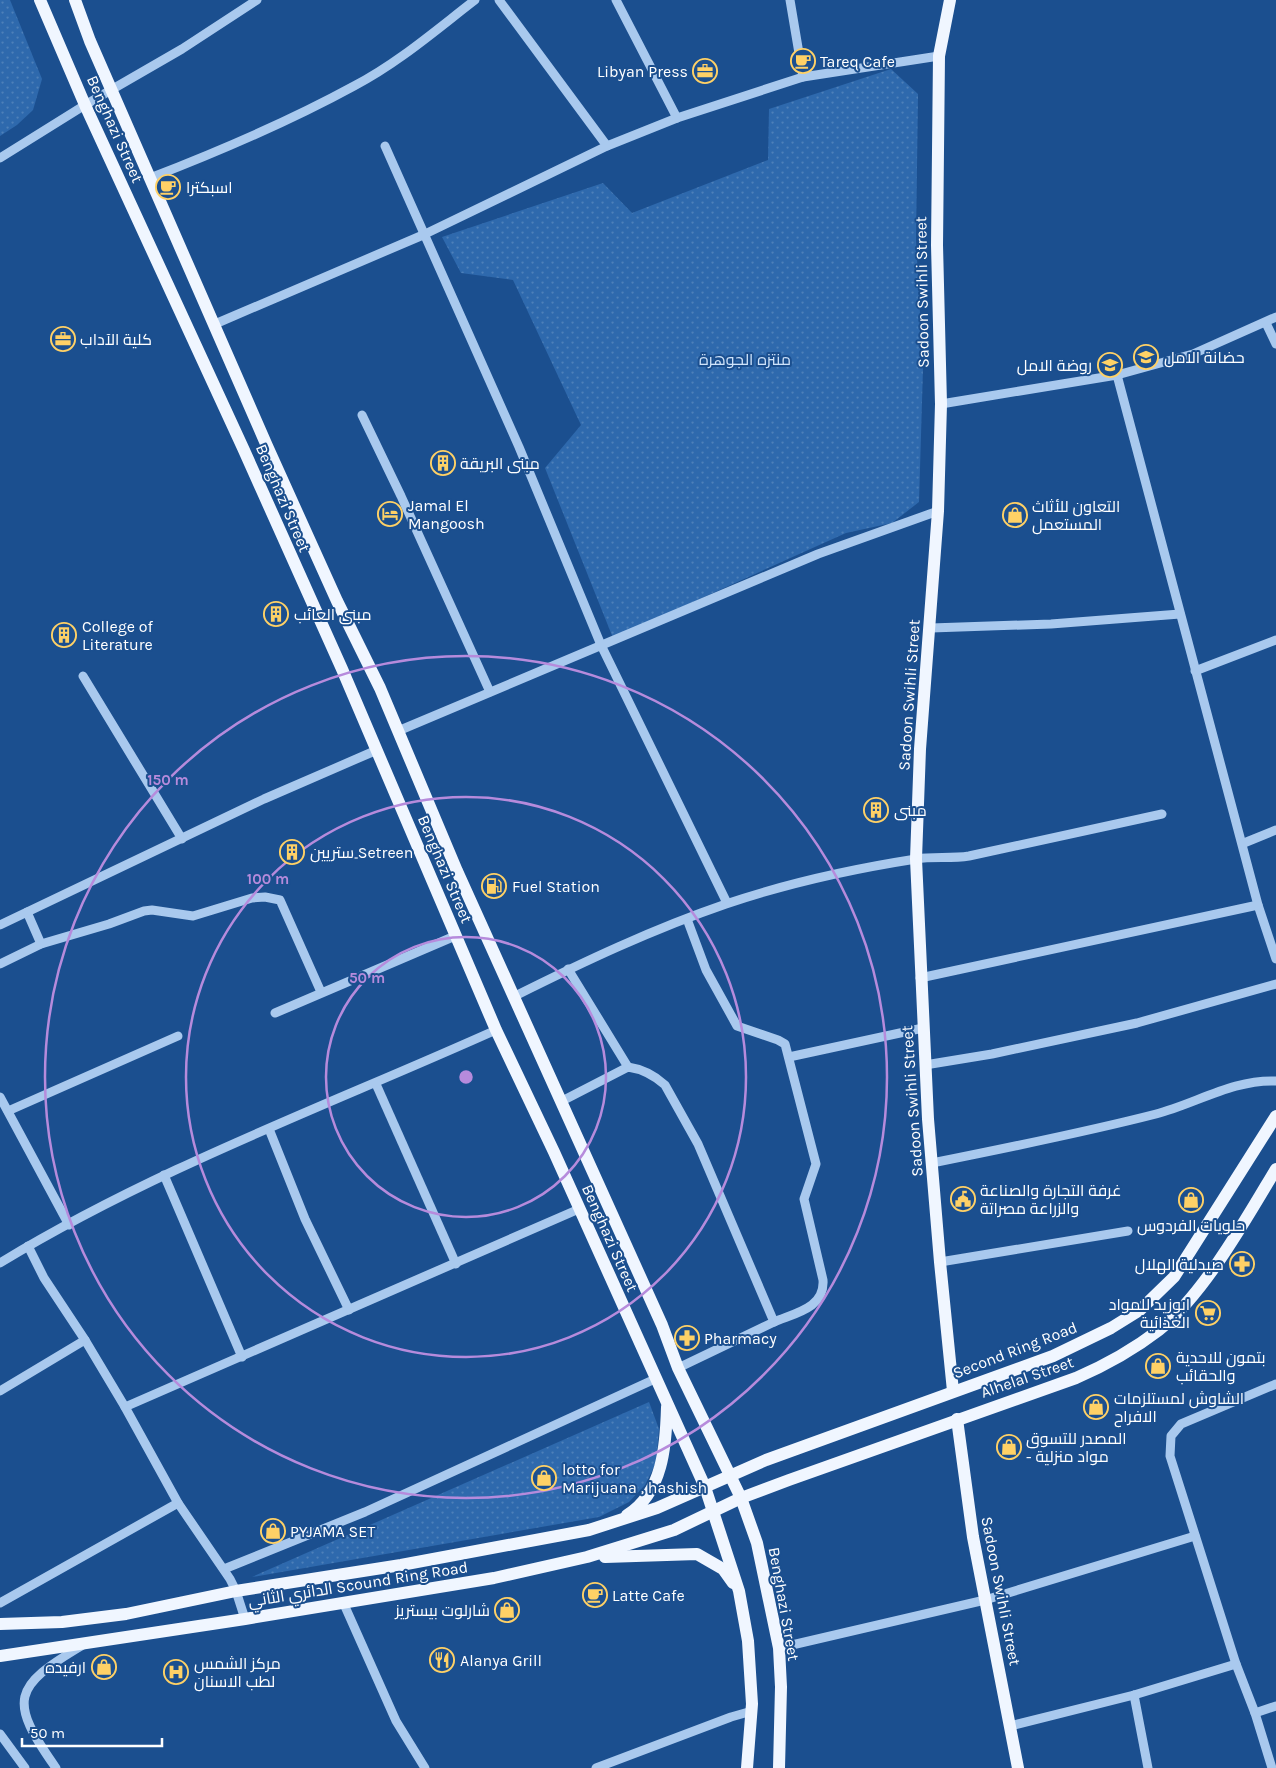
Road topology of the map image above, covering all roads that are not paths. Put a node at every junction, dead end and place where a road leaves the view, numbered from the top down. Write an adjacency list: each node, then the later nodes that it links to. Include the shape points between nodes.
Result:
1 (40, 0): 14 (main road, Benghazi Street)
2 (75, 0): 13 (main road, Benghazi Street)
3 (240, 0): 10 (street)
4 (257, 0): 10 (street)
5 (475, 0): 19 (street, via 411,50 356,86 279,125)
6 (499, 0): 17 (street)
7 (616, 0): 15 (street)
8 (790, 0): 12 (street)
9 (950, 0): 11 (main road, Sadoon Swihli Street)
10 (245, 8): 13 (street)
11 (939, 56): 12 (street); 26 (main road, Sadoon Swihli Street, via 937,245)
12 (803, 77): 15 (street)
13 (112, 92): 14 (street); 19 (main road, Benghazi Street)
14 (85, 105): 18 (street); 37 (main road, Benghazi Street, via 244,448)
15 (677, 118): 17 (street)
16 (385, 146): 20 (street)
17 (607, 146): 20 (street)
18 (0, 158)
19 (150, 178): 23 (main road, Benghazi Street)
20 (424, 235): 23 (street); 32 (street, via 519,447)
21 (1276, 317): 22 (street)
22 (1266, 323): 24 (street); 25 (street, via 1193,354)
23 (215, 324): 36 (main road, Benghazi Street, via 312,546)
24 (1276, 344)
25 (1118, 375): 26 (street); 29 (street)
26 (941, 404): 28 (main road, Sadoon Swihli Street)
27 (362, 415): 35 (street)
28 (938, 511): 30 (main road, Sadoon Swihli Street); 32 (street, via 818,554)
29 (1180, 614): 30 (street, via 1051,624); 33 (street)
30 (931, 628): 42 (main road, Sadoon Swihli Street, via 920,749)
31 (1276, 640): 33 (street)
32 (600, 645): 35 (street); 43 (street)
33 (1195, 671): 41 (street)
34 (83, 676): 40 (street)
35 (490, 692): 36 (street)
36 (398, 731): 56 (main road, Benghazi Street)
37 (377, 750): 40 (street); 48 (main road, Benghazi Street)
38 (1162, 814): 42 (street, via 952,859)
39 (1276, 830): 41 (street)
40 (182, 838): 45 (street)
41 (1244, 843): 44 (street)
42 (916, 859): 43 (street, via 831,875); 53 (main road, Sadoon Swihli Street)
43 (727, 903): 46 (street)
44 (1258, 904): 50 (street); 53 (street)
45 (27, 912): 47 (street); 49 (street)
46 (687, 919): 52 (street); 61 (street, via 706,970 733,1021 745,1030 785,1044)
47 (0, 925)
48 (456, 936): 55 (street); 59 (main road, Benghazi Street)
49 (41, 944): 51 (street); 55 (street, via 144,911 201,916 243,900 265,897 280,900)
50 (1276, 959)
51 (0, 964)
52 (568, 969): 56 (street); 63 (street)
53 (920, 978): 58 (main road, Sadoon Swihli Street)
54 (1276, 984): 62 (street, via 1137,1023)
55 (321, 992): 57 (street)
56 (513, 997): 67 (main road, Benghazi Street)
57 (275, 1013)
58 (923, 1028): 61 (street); 62 (main road, Sadoon Swihli Street)
59 (496, 1030): 65 (street); 76 (main road, Benghazi Street)
60 (178, 1036): 68 (street)
61 (789, 1057): 84 (street, via 816,1164 804,1199 823,1292 814,1304)
62 (925, 1066): 71 (main road, Sadoon Swihli Street)
63 (628, 1067): 67 (street); 84 (street, via 647,1073 665,1085 698,1144)
64 (1276, 1080): 71 (street, via 1247,1083 1139,1118)
65 (376, 1084): 70 (street); 82 (street)
66 (0, 1097): 68 (street)
67 (562, 1101): 87 (main road, Benghazi Street)
68 (8, 1112): 77 (street)
69 (1276, 1116): 91 (main road, Second Ring Road, via 1174,1277 1140,1310 1053,1356)
70 (269, 1129): 73 (street); 83 (street, via 305,1219)
71 (932, 1163): 80 (main road, Sadoon Swihli Street)
72 (1276, 1169): 75 (main road, Alhelal Street)
73 (164, 1175): 77 (street); 86 (street)
74 (1276, 1186): 75 (main road)
75 (1259, 1197): 94 (main road, Alhelal Street, via 1195,1293 1153,1334 1117,1359 1076,1378)
76 (579, 1209): 82 (street); 88 (main road, Benghazi Street)
77 (69, 1225): 79 (street)
78 (1128, 1232): 80 (street)
79 (28, 1246): 81 (street); 85 (street, via 44,1278)
80 (940, 1262): 91 (main road, Sadoon Swihli Street)
81 (0, 1263)
82 (456, 1264): 83 (street)
83 (349, 1310): 86 (street)
84 (774, 1322): 87 (street)
85 (86, 1340): 90 (street); 93 (street)
86 (242, 1357): 93 (street)
87 (678, 1368): 95 (main road, Benghazi Street)
88 (655, 1379): 92 (main road, Benghazi Street); 103 (street, via 366,1512)
89 (1276, 1384): 101 (street, via 1181,1424 1170,1436 1170,1456)
90 (0, 1391)
91 (953, 1391): 95 (main road, Second Ring Road)
92 (667, 1405): 96 (main road, Benghazi Street); 100 (main road, via 663,1449 655,1484 636,1509)
93 (125, 1407): 98 (street)
94 (957, 1419): 97 (main road, Alhelal Street); 106 (main road, Sadoon Swihli Street, via 962,1471)
95 (730, 1475): 96 (main road, Second Ring Road); 97 (main road, Benghazi Street)
96 (705, 1487): 99 (main road, Benghazi Street); 100 (main road, الدائري الثاني Scound Ring Road)
97 (741, 1498): 99 (main road, Alhelal Street); 112 (main road, Benghazi Street, via 764,1569)
98 (178, 1503): 103 (street); 108 (street)
99 (712, 1511): 102 (main road, الدائري الثاني Scound Ring Road, via 674,1530); 105 (main road, Benghazi Street)
100 (615, 1522): 104 (main road, الدائري الثاني Scound Ring Road, via 500,1548)
101 (1195, 1536): 106 (street); 114 (street)
102 (587, 1557): 105 (main road, via 697,1554 723,1569); 107 (main road, الدائري الثاني Scound Ring Road, via 494,1578)
103 (224, 1569): 104 (street)
104 (236, 1591): 109 (street); 110 (main road, الدائري الثاني Scound Ring Road, via 126,1614 62,1622)
105 (739, 1591): 117 (main road, Benghazi Street, via 748,1641)
106 (985, 1600): 112 (street); 119 (main road, Sadoon Swihli Street)
107 (343, 1602): 109 (main road, الدائري الثاني Scound Ring Road); 123 (street, via 396,1721)
108 (0, 1603)
109 (245, 1619): 111 (main road, الدائري الثاني Scound Ring Road)
110 (0, 1624)
111 (85, 1644): 113 (main road, الدائري الثاني Scound Ring Road); 122 (street, via 51,1664 32,1680 24,1700 27,1724)
112 (779, 1648): 126 (main road, Benghazi Street)
113 (0, 1656)
114 (1236, 1664): 115 (street); 118 (street)
115 (1134, 1695): 119 (street); 128 (street)
116 (1276, 1706): 118 (street)
117 (752, 1711): 124 (street, via 731,1716); 125 (main road, Benghazi Street)
118 (1255, 1713): 129 (street)
119 (1010, 1726): 127 (main road, Sadoon Swihli Street)
120 (0, 1734): 121 (street)
121 (25, 1768)
122 (56, 1768)
123 (425, 1768)
124 (596, 1768)
125 (747, 1768)
126 (779, 1768)
127 (1018, 1768)
128 (1148, 1768)
129 (1272, 1768)

